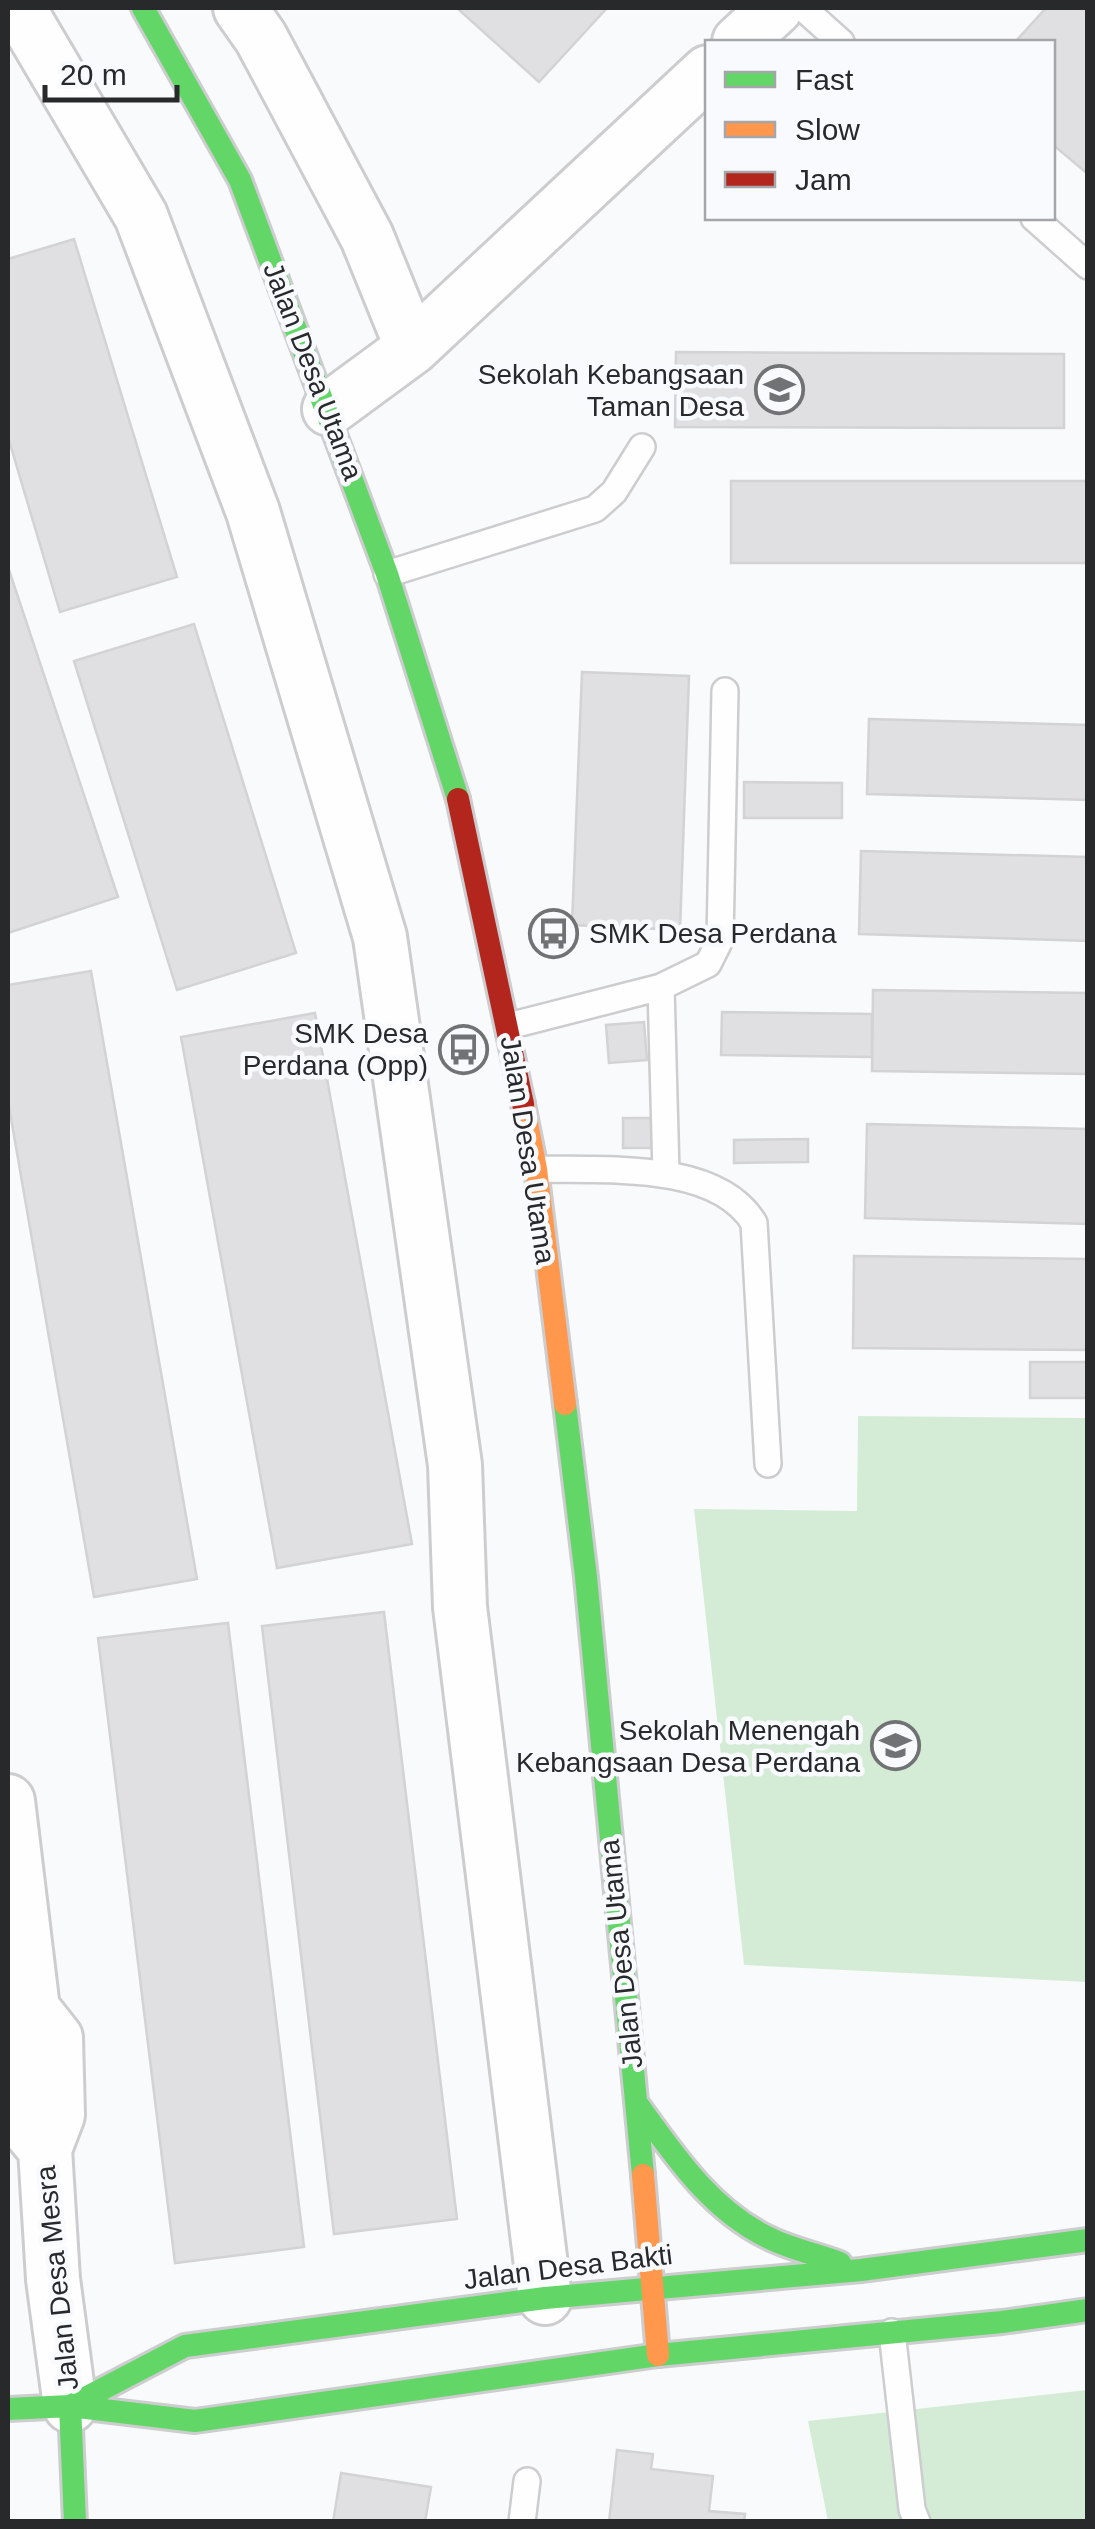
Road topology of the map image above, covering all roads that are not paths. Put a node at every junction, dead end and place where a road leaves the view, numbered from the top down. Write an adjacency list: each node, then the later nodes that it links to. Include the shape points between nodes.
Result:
1 (143, 8): 12 (street, Jalan Desa Utama, via 240,180)
2 (240, 8): 11 (street, via 367,236)
3 (776, 8): 6 (street)
4 (803, 8): 7 (lane)
5 (23, 20): 27 (street, via 141,216 253,512 380,937 455,1466 460,1607)
6 (741, 40)
7 (839, 40)
8 (705, 75): 11 (street)
9 (1036, 220): 10 (lane)
10 (1088, 266)
11 (412, 348): 12 (street)
12 (328, 409): 14 (street, Jalan Desa Utama)
13 (642, 447): 14 (lane, via 614,492 594,509)
14 (388, 574): 17 (street, Jalan Desa Utama, via 462,811)
15 (725, 691): 16 (lane, via 720,940 708,964)
16 (662, 986): 17 (lane); 19 (lane)
17 (509, 1026): 18 (street, Jalan Desa Utama)
18 (536, 1169): 19 (lane); 23 (street, Jalan Desa Utama, via 586,1576)
19 (666, 1172): 20 (lane, via 735,1199 754,1224)
20 (768, 1464)
21 (8, 1801): 22 (street, Jalan Desa Mesra)
22 (13, 1886): 31 (street, Jalan Desa Mesra, via 33,2008 56,2038 58,2115 45,2149)
23 (637, 2104): 25 (street, via 732,2216 765,2236); 26 (street, Jalan Desa Utama)
24 (1088, 2240): 25 (street, Jalan Desa Bakti)
25 (861, 2270): 26 (street, Jalan Desa Bakti)
26 (654, 2286): 27 (street, Jalan Desa Bakti); 30 (street, Jalan Desa Utama)
27 (545, 2298): 31 (street, Jalan Desa Bakti, via 184,2346)
28 (1088, 2310): 29 (street, Jalan Desa Bakti)
29 (892, 2332): 30 (street, Jalan Desa Bakti); 36 (lane)
30 (658, 2355): 31 (street, Jalan Desa Bakti, via 195,2421)
31 (70, 2406): 32 (street, Jalan Desa Bakti); 34 (street)
32 (8, 2409)
33 (527, 2481): 35 (lane)
34 (75, 2522)
35 (522, 2522)
36 (916, 2522)

